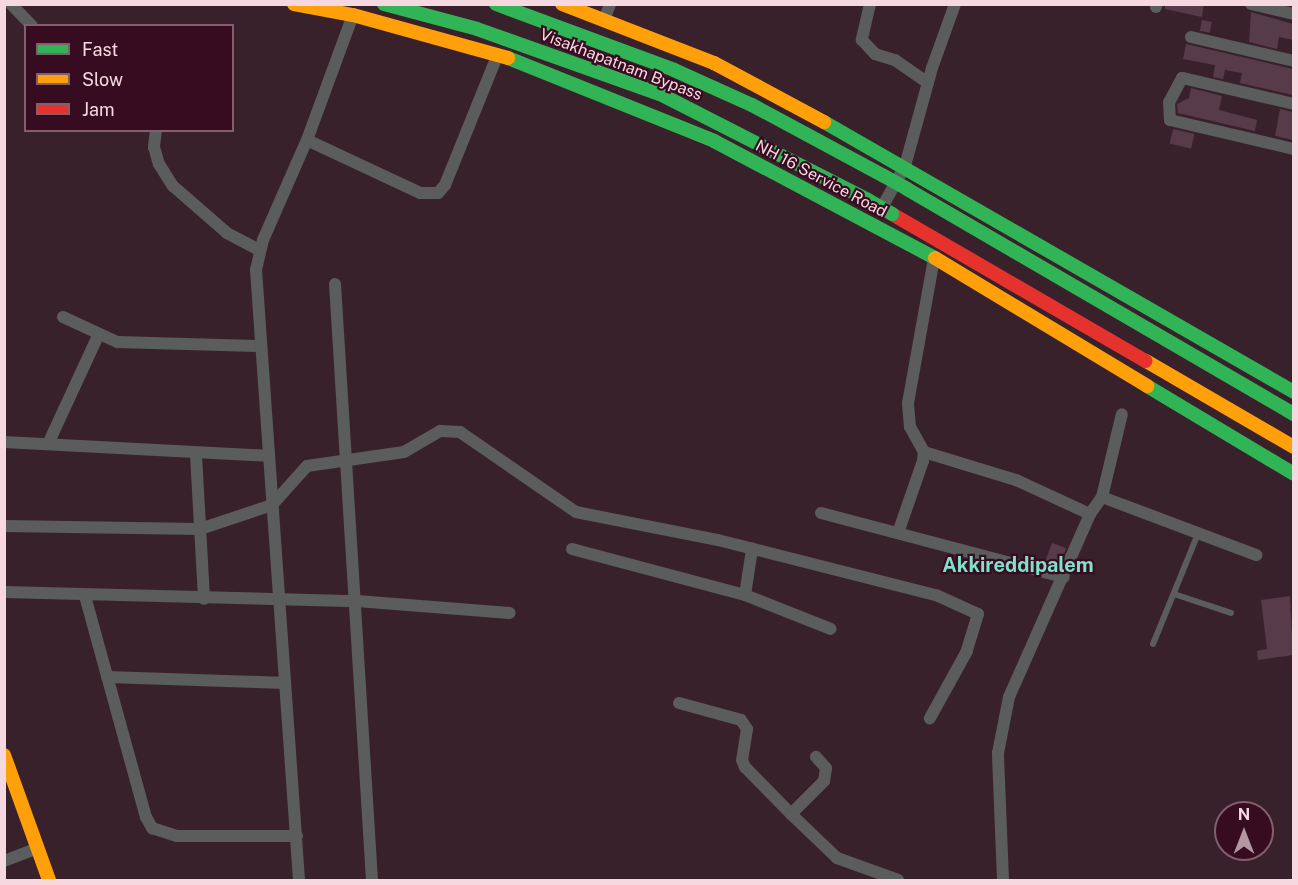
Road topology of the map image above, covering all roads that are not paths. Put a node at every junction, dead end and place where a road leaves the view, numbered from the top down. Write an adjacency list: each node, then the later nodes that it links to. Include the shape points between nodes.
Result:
1 (11, 4): 13 (street)
2 (294, 4): 10 (main road, NH 16 Service Road)
3 (384, 4): 35 (main road, Visakhapatnam Bypass, bridge, via 477,29 660,94 868,200)
4 (496, 4): 32 (main road, Visakhapatnam Bypass, bridge, via 590,36 752,105 907,189)
5 (562, 4): 12 (main road)
6 (610, 4): 12 (street)
7 (870, 4): 17 (street, via 862,40 875,54 895,60)
8 (955, 4): 17 (street)
9 (1251, 4): 11 (street)
10 (353, 15): 15 (main road, NH 16 Service Road); 20 (street)
11 (1293, 15)
12 (604, 20): 22 (main road, via 714,63)
13 (30, 24)
14 (1191, 38): 16 (street)
15 (498, 54): 20 (street, via 445,185 438,193 420,193); 23 (main road, NH 16 Service Road, via 714,141)
16 (1293, 61)
17 (928, 83): 22 (street)
18 (1293, 104): 21 (street, via 1182,78 1169,102 1170,120)
19 (154, 132): 24 (street, via 159,164 173,186 227,233)
20 (308, 140): 24 (street)
21 (1293, 150)
22 (905, 166): 23 (street); 30 (main road)
23 (872, 225): 25 (main road, NH 16 Service Road)
24 (259, 250): 29 (street, via 256,270)
25 (934, 258): 36 (street, via 908,403 910,427); 40 (main road, NH 16 Service Road, via 1070,344)
26 (335, 284): 39 (street)
27 (63, 317): 28 (street)
28 (98, 336): 29 (street, via 117,342); 34 (street)
29 (260, 346): 38 (street)
30 (1293, 392)
31 (1122, 414): 41 (street)
32 (1293, 414)
33 (4, 442): 34 (street)
34 (48, 444): 37 (street)
35 (1293, 447)
36 (924, 452): 44 (street, via 1016,480); 47 (street)
37 (196, 455): 38 (street); 46 (street)
38 (268, 456): 42 (street)
39 (347, 458): 42 (street, via 307,466); 50 (street, via 404,452 440,431 460,432 568,508); 59 (street)
40 (1293, 474)
41 (1102, 497): 44 (street); 48 (street)
42 (272, 505): 46 (street); 58 (street)
43 (821, 513): 47 (street)
44 (1090, 514): 52 (street)
45 (4, 526): 46 (street)
46 (200, 528): 57 (street)
47 (898, 533): 52 (street)
48 (1199, 533): 51 (street); 54 (lane)
49 (572, 549): 55 (street)
50 (752, 549): 55 (street); 67 (street, via 936,595 978,614 967,651)
51 (1256, 555)
52 (1064, 577): 79 (street, via 1009,697 998,753)
53 (4, 592): 56 (street)
54 (1174, 594): 61 (lane); 63 (lane)
55 (745, 595): 62 (street)
56 (85, 596): 57 (street); 64 (street)
57 (204, 599): 58 (street)
58 (279, 601): 59 (street); 65 (street)
59 (357, 601): 60 (street); 77 (street)
60 (510, 613)
61 (1231, 614)
62 (831, 629)
63 (1153, 644)
64 (107, 676): 65 (street); 71 (street, via 152,828 177,836)
65 (285, 683): 71 (street)
66 (679, 703): 70 (street, via 745,724 745,767)
67 (930, 718)
68 (4, 755): 72 (main road)
69 (816, 757): 70 (street, via 826,768 824,781)
70 (790, 814): 74 (street, via 823,848)
71 (297, 836): 76 (street)
72 (38, 848): 73 (street); 75 (main road)
73 (4, 861)
74 (863, 875): 78 (street)
75 (49, 880)
76 (299, 880)
77 (372, 880)
78 (898, 880)
79 (1003, 880)

